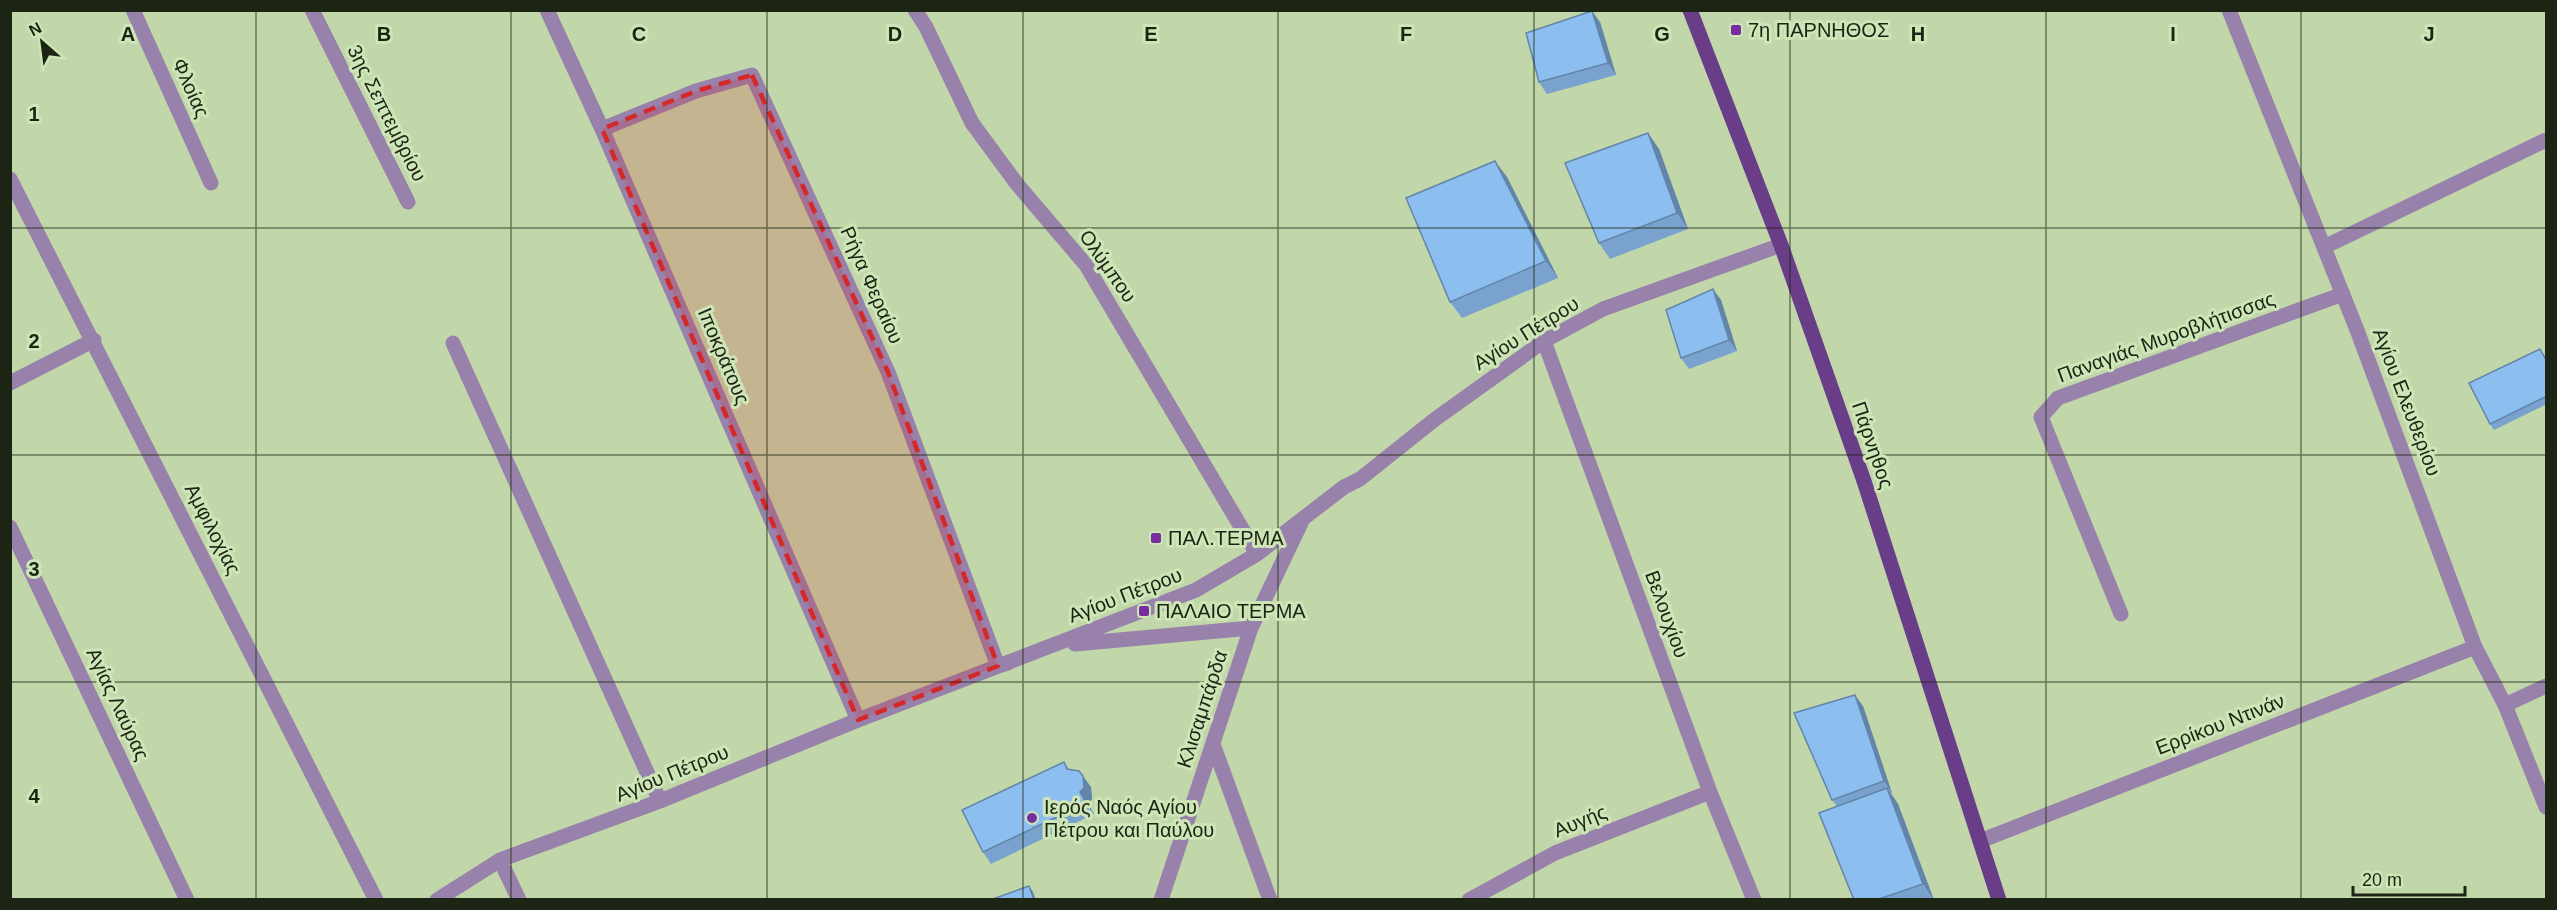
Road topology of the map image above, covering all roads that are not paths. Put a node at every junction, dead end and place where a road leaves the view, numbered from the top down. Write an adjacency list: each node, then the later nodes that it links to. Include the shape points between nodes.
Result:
1 (133, 10): 10 (street, Φλοίας)
2 (312, 10): 11 (street, 3ης Σεπτεμβρίου)
3 (547, 10): 7 (street, Ιποκράτους)
4 (915, 10): 21 (street, Ολύμπου, via 972,123 1017,184 1086,265)
5 (1690, 10): 12 (main road, Πάρνηθος)
6 (2229, 10): 13 (street, Αγίου Ελευθερίου)
7 (602, 129): 25 (street, Ρήγα Φεραίου, via 696,91 752,75 888,372); 28 (street, Ιποκράτους)
8 (2547, 140): 13 (street)
9 (10, 179): 15 (street, Αμφιλοχίας)
10 (211, 183)
11 (408, 201)
12 (1781, 245): 16 (street, Αγίου Πέτρου, via 1603,309); 33 (main road, Πάρνηθος, via 1864,481)
13 (2324, 247): 14 (street, Αγίου Ελευθερίου)
14 (2343, 294): 22 (street, Παναγιάς Μυροβλήτισσας, via 2058,398 2041,417); 24 (street, Αγίου Ελευθερίου)
15 (94, 339): 18 (street); 36 (street, Αμφιλοχίας)
16 (1544, 341): 19 (street, Αγίου Πέτρου); 30 (street, Βελουχίου)
17 (453, 343): 31 (street)
18 (10, 383)
19 (1344, 487): 21 (street, Αγίου Πέτρου); 23 (street, Κλισαμπάρδα, via 1304,518)
20 (10, 527): 35 (street, Αγίας Λαύρας)
21 (1257, 554): 25 (street, Αγίου Πέτρου, via 1196,590)
22 (2121, 614)
23 (1251, 628): 25 (street, via 1080,643); 29 (street, Κλισαμπάρδα)
24 (2475, 647): 27 (street, Αγίου Ελευθερίου); 33 (street, Ερρίκου Ντινάν)
25 (998, 666): 28 (street, Αγίου Πέτρου)
26 (2547, 686): 27 (street)
27 (2505, 705): 32 (street, Αγίου Ελευθερίου)
28 (858, 720): 31 (street, Αγίου Πέτρου)
29 (1213, 744): 39 (street, Κλισαμπάρδα); 40 (street)
30 (1710, 792): 41 (street, Αυγής, via 1555,853); 42 (street, Βελουχίου)
31 (660, 801): 34 (street, Αγίου Πέτρου)
32 (2547, 807)
33 (1980, 841): 43 (main road, Πάρνηθος)
34 (501, 860): 37 (street, Αγίου Πέτρου); 38 (street)
35 (187, 900)
36 (376, 900)
37 (437, 900)
38 (519, 900)
39 (1161, 900)
40 (1270, 900)
41 (1469, 900)
42 (1754, 900)
43 (1999, 900)

